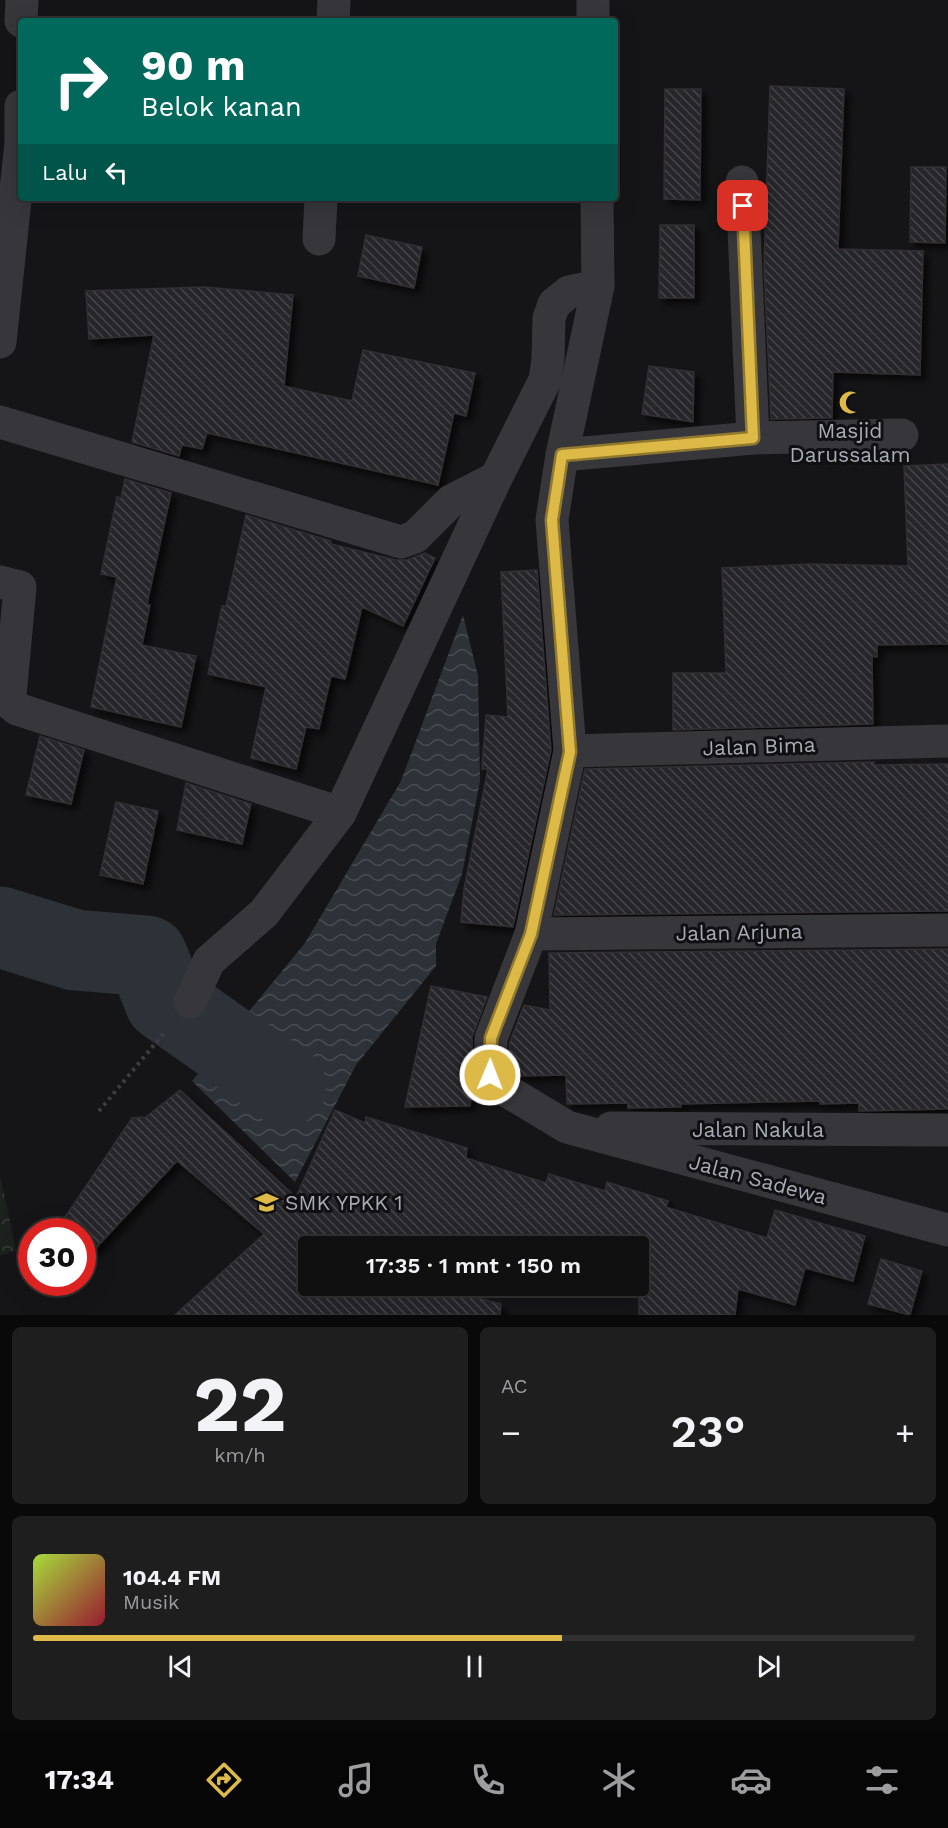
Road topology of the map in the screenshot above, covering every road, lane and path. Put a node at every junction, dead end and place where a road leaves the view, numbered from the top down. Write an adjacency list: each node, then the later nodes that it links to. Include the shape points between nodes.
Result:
1 (22, 0): 4 (street)
2 (334, 0): 5 (street)
3 (593, 0): 6 (street)
4 (21, 18)
5 (333, 18)
6 (593, 18)
7 (18, 171): 13 (street)
8 (742, 182): 16 (street)
9 (321, 201): 11 (street)
10 (597, 201): 12 (street)
11 (319, 239)
12 (598, 286): 17 (street); 18 (street, via 568,292 554,304 549,318 544,380)
13 (0, 342)
14 (0, 422): 18 (street, via 401,542 415,537 452,501)
15 (902, 435): 16 (street)
16 (753, 438): 17 (street)
17 (562, 455): 21 (street, via 552,520)
18 (496, 478): 22 (street)
19 (0, 582): 22 (street, via 20,587 10,696 17,709)
20 (948, 741): 21 (street, Jalan Bima)
21 (570, 752): 24 (street)
22 (329, 809): 25 (street, via 264,913 209,962)
23 (948, 930): 24 (street, Jalan Arjuna)
24 (531, 934): 28 (street, via 491,1038 490,1075 502,1088)
25 (189, 1002)
26 (167, 1030): 27 (path)
27 (99, 1112)
28 (567, 1127): 29 (street, Jalan Nakula); 30 (street, Jalan Sadewa)
29 (948, 1130)
30 (948, 1230)

